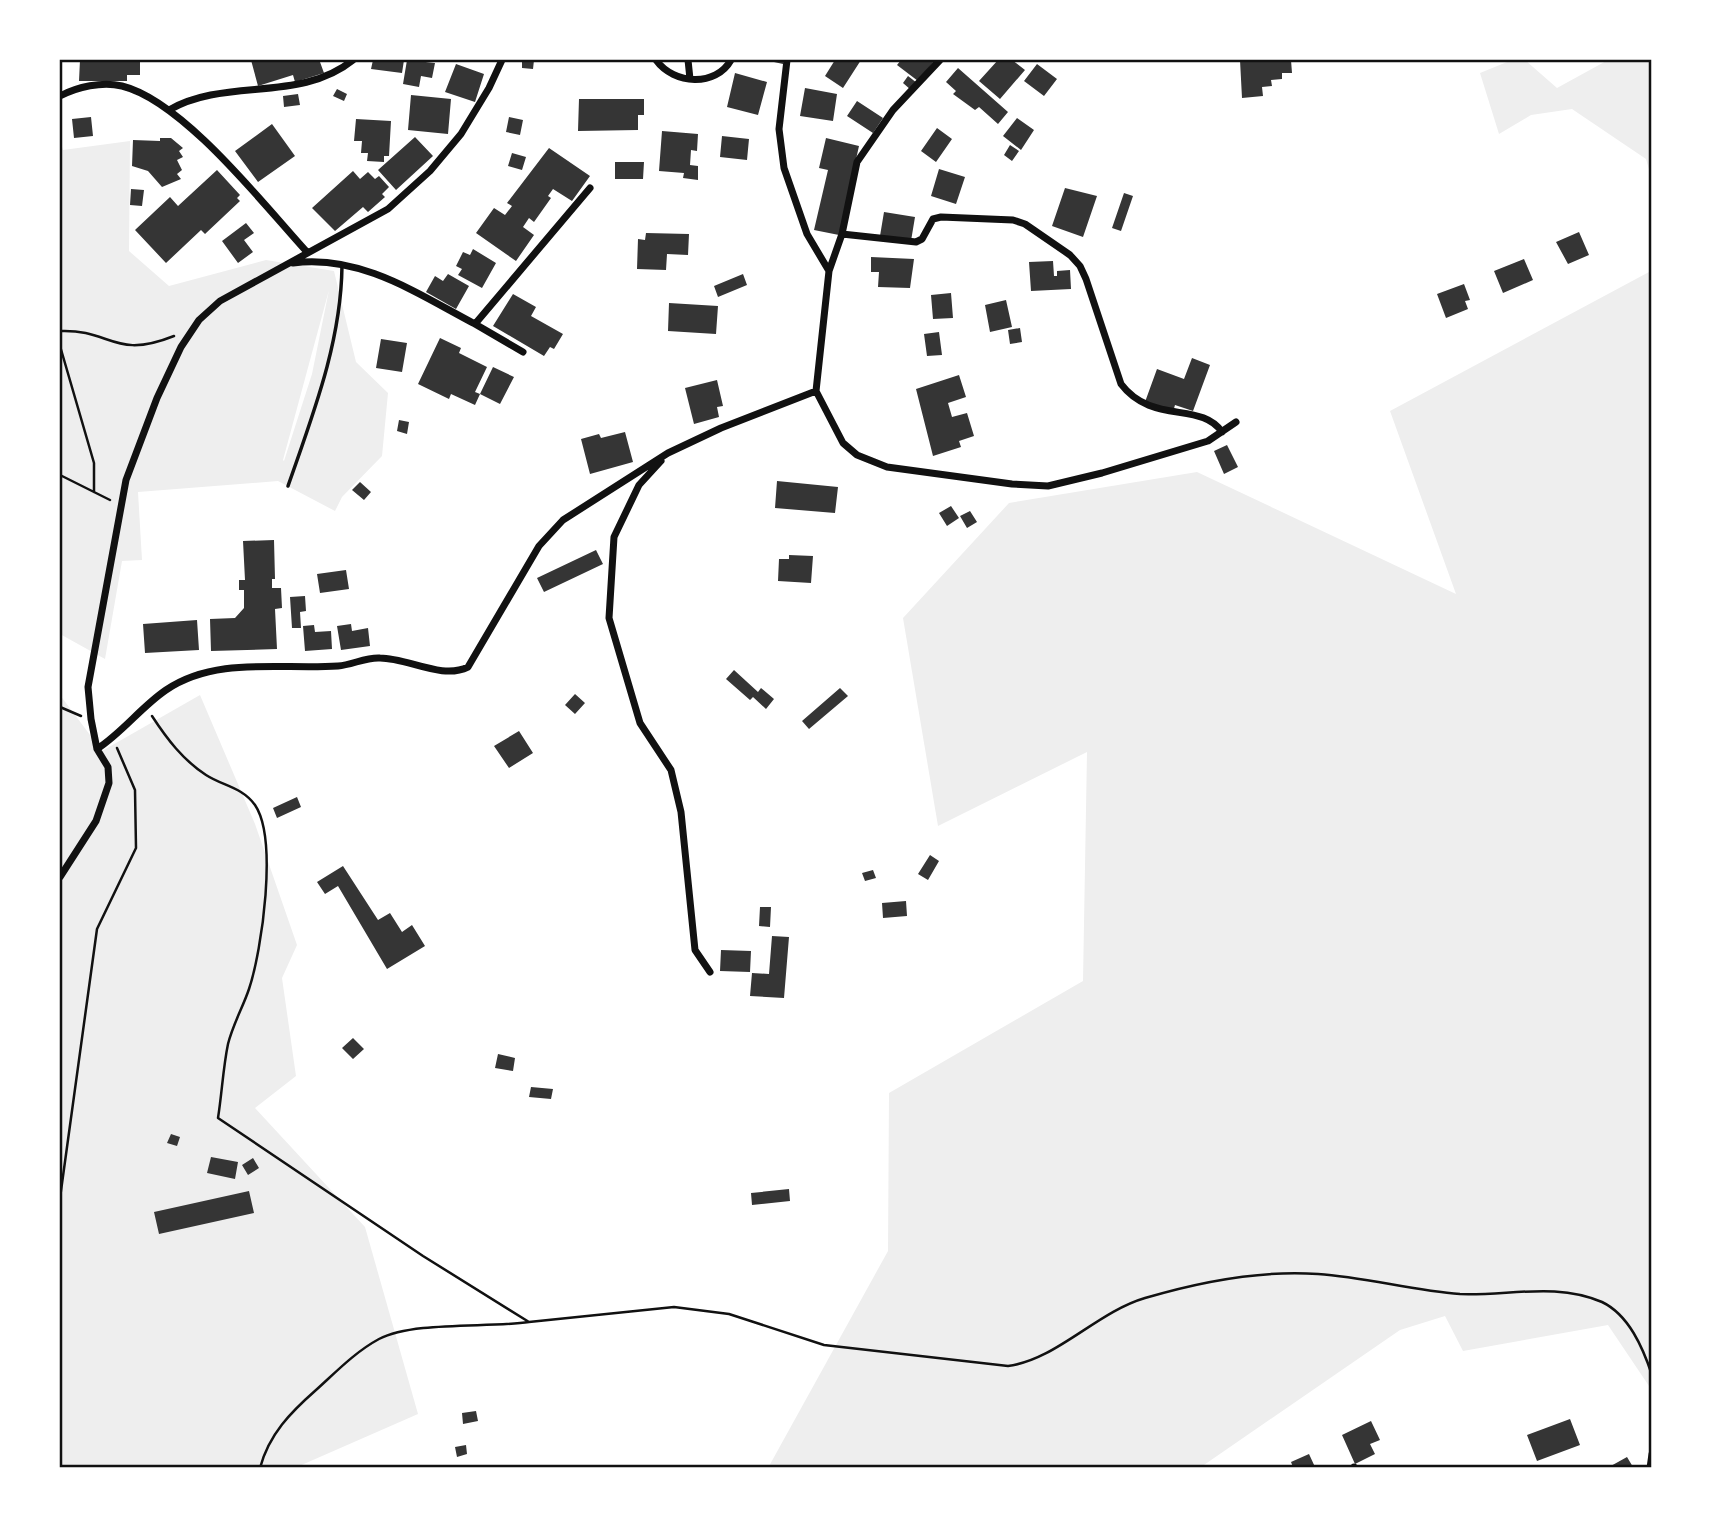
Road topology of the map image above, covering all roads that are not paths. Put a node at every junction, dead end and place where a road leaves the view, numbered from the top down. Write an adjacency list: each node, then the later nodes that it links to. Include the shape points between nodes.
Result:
1 (353, 60): 10 (street, via 337,73 312,81 192,99)
2 (502, 60): 13 (street, via 461,134 430,171 388,209)
3 (656, 60): 8 (street, via 668,71)
4 (688, 60): 8 (street)
5 (731, 60): 8 (street, via 718,76)
6 (787, 60): 16 (street, via 779,129 784,167 807,234)
7 (940, 60): 12 (street, via 893,110 857,162)
8 (690, 79)
9 (60, 96): 10 (street, via 76,89 116,85)
10 (169, 110): 13 (street)
11 (590, 187): 17 (street)
12 (842, 234): 16 (street); 21 (street, via 916,242 933,219 941,217 1025,224 1080,266 1121,384 1129,395 1154,409 1212,421)
13 (307, 252): 14 (street)
14 (288, 263): 15 (street); 24 (street, via 220,301 190,333 144,428 119,505 89,674)
15 (342, 264): 17 (street, via 375,272); 23 (lane, via 330,356)
16 (829, 271): 19 (street)
17 (475, 324): 18 (street)
18 (523, 352)
19 (816, 391): 21 (street, via 838,436 856,455 887,467 1013,485 1048,486 1102,473 1178,452); 22 (street)
20 (1237, 422): 21 (street)
21 (1222, 432)
22 (668, 453): 24 (street, via 585,504 539,546 468,667 450,672 377,657 339,666 223,669 190,677 165,690); 26 (street, via 639,485 614,537 609,618 640,723 671,770 681,812 695,950)
23 (288, 486)
24 (97, 749): 25 (street, via 108,767 105,800)
25 (60, 877)
26 (710, 972)
27 (1651, 1454): 28 (street)
28 (1650, 1468)

